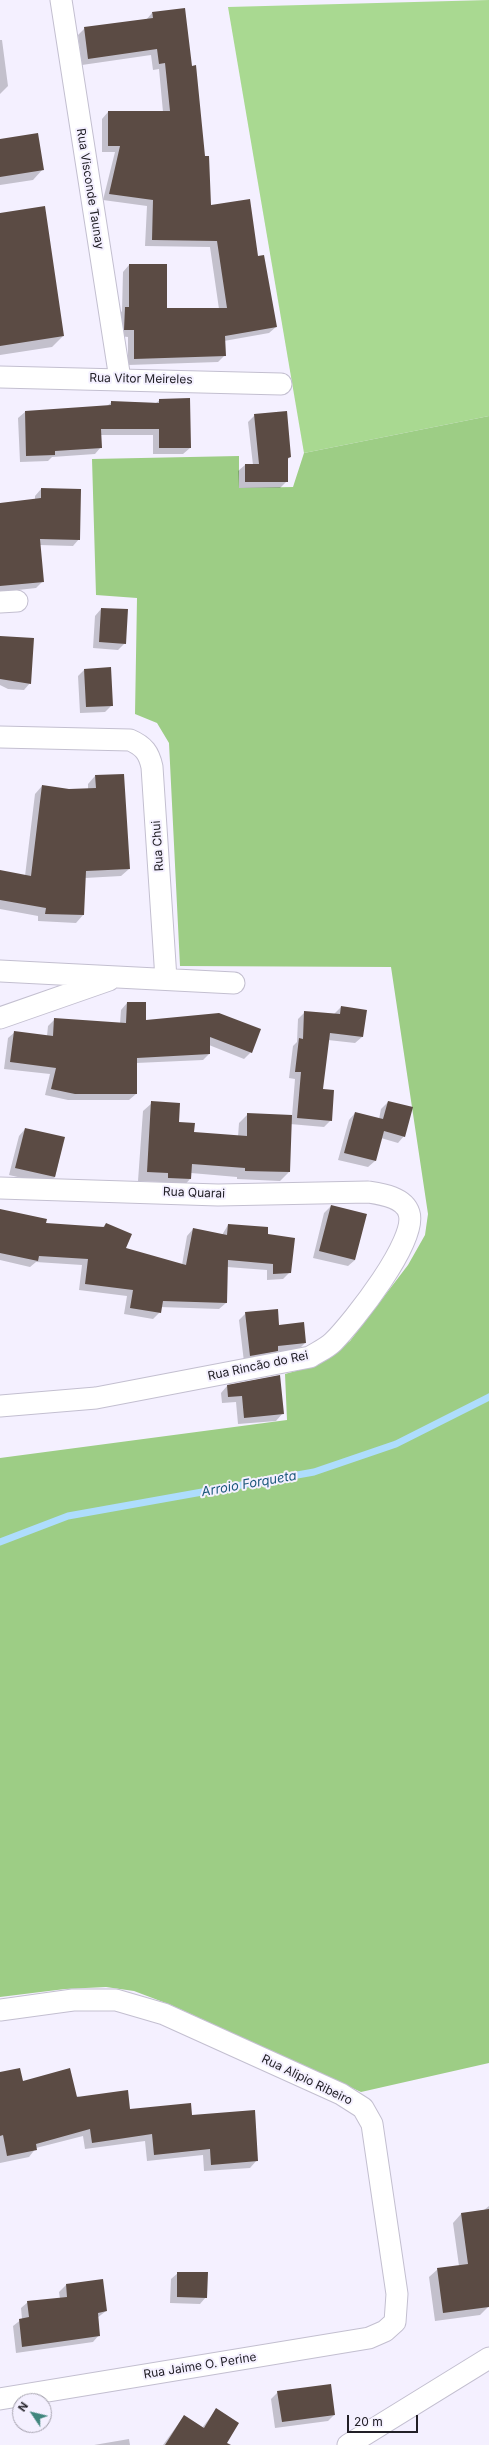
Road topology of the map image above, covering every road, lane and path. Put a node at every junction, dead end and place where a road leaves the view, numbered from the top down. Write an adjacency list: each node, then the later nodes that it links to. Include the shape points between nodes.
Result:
1 (60, 0): 3 (street, Rua Visconde Taunay)
2 (0, 377): 3 (street, Rua Vitor Meireles)
3 (120, 379): 4 (street, Rua Vitor Meireles)
4 (281, 384)
5 (0, 737): 8 (street, Rua Chui, via 130,740 140,744 149,754 152,767)
6 (0, 971): 7 (street)
7 (121, 976): 8 (street); 10 (street)
8 (166, 979): 9 (street)
9 (234, 983)
10 (0, 1018)
11 (0, 1188): 12 (street, Rua Quarai, via 218,1195 368,1192)
12 (387, 1195): 13 (street, Rua Rincão do Rei, via 402,1204 409,1213 409,1227 400,1252 367,1303 332,1342 310,1357 96,1398)
13 (0, 1406)
14 (0, 2010): 15 (street, Rua Alipio Ribeiro, via 73,2000 116,2000 164,2014 341,2094 363,2108 372,2124 397,2294)
15 (395, 2322): 17 (street, Rua Jaime O. Perine, via 385,2331 369,2338)
16 (489, 2358): 18 (street)
17 (0, 2399)
18 (348, 2445)

